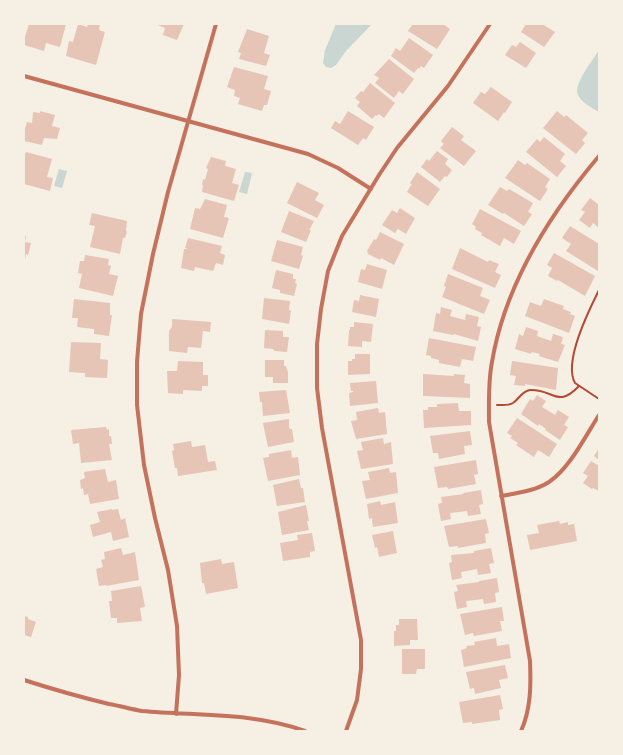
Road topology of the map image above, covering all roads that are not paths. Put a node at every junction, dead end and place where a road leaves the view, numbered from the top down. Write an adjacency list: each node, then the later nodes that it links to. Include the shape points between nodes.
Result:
1 (216, 24): 4 (street)
2 (490, 24): 6 (street, via 448,86 397,148)
3 (24, 76): 4 (street)
4 (188, 120): 6 (street, via 308,154); 10 (street, via 168,192 141,314 137,405 144,465 154,518 168,570 177,626 179,675)
5 (599, 156): 8 (street, via 574,186 533,250 512,292 500,328 492,362 488,422)
6 (371, 188): 12 (street, via 342,236 328,271 318,344 317,388 322,428 361,640 361,669 356,700)
7 (599, 415): 8 (street, via 560,472 538,487)
8 (501, 496): 13 (street, via 530,661 529,704)
9 (24, 680): 10 (street, via 85,698 140,710)
10 (176, 714): 11 (street, via 253,719)
11 (305, 731)
12 (346, 731)
13 (521, 731)

